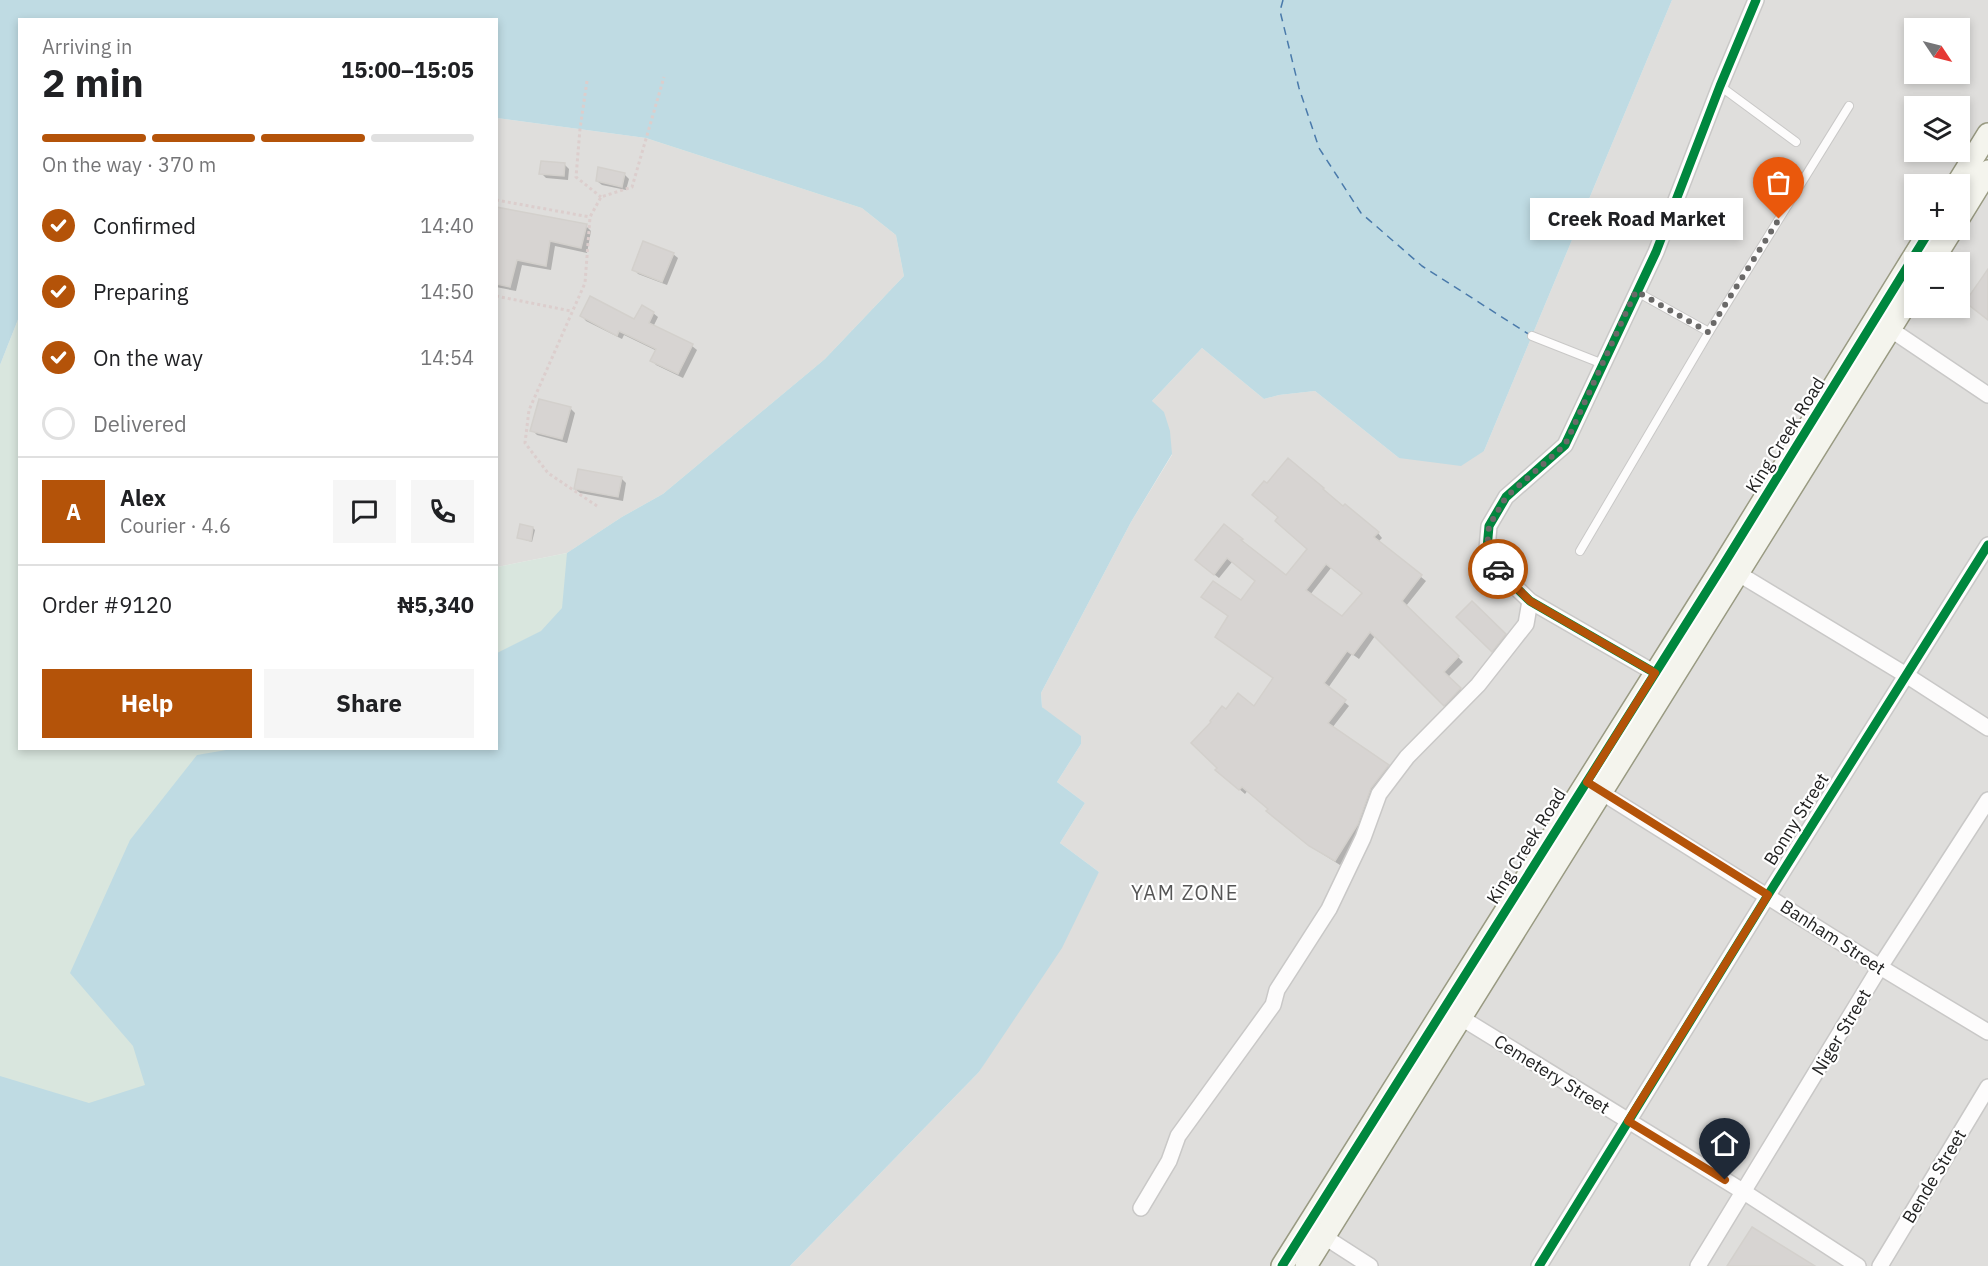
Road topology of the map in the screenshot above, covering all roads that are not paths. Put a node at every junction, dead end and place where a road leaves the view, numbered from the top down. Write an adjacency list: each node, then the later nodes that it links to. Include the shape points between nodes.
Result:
1 (1756, 0): 2 (street)
2 (1720, 86): 5 (lane); 10 (street, via 1656,252)
3 (1849, 106): 13 (lane)
4 (1988, 134): 7 (street)
5 (1796, 142)
6 (1988, 171): 8 (street)
7 (1963, 174)
8 (1970, 200)
9 (1924, 240): 21 (street, King Creek Road)
10 (1636, 291): 13 (lane); 15 (street)
11 (1904, 307): 12 (street, King Creek Road)
12 (1890, 329): 16 (street); 19 (street, King Creek Road)
13 (1708, 332): 18 (lane)
14 (1532, 336): 15 (lane)
15 (1603, 364): 20 (street, via 1565,445 1506,497 1489,526 1487,549 1499,571)
16 (1988, 395)
17 (1988, 545): 22 (street, Bonny Street)
18 (1580, 551)
19 (1739, 573): 22 (street); 24 (street, King Creek Road)
20 (1530, 601): 21 (street); 33 (street, via 1526,624 1478,685 1407,757 1379,794 1329,909 1277,990 1273,1005 1178,1136 1169,1161)
21 (1655, 673): 24 (street, King Creek Road)
22 (1906, 675): 23 (street); 26 (street, Bonny Street)
23 (1988, 728)
24 (1594, 787): 26 (street, Banham Street); 28 (street, King Creek Road); 34 (street, King Creek Road)
25 (1988, 800): 27 (street, Niger Street)
26 (1768, 895): 27 (street, Banham Street); 31 (street, Bonny Street)
27 (1880, 968): 29 (street, Banham Street); 32 (street, Niger Street)
28 (1460, 1017): 31 (street, Cemetery Street); 34 (street, King Creek Road)
29 (1988, 1032)
30 (1988, 1087): 41 (street, Bende Street)
31 (1628, 1121): 32 (street, Cemetery Street); 38 (street, Bonny Street)
32 (1744, 1192): 39 (street, Niger Street); 40 (street, Cemetery Street)
33 (1141, 1208)
34 (1316, 1231): 35 (street, King Creek Road); 36 (street, King Creek Road); 37 (street)
35 (1282, 1266)
36 (1306, 1266)
37 (1370, 1266)
38 (1539, 1266)
39 (1698, 1266)
40 (1858, 1266)
41 (1880, 1266)

